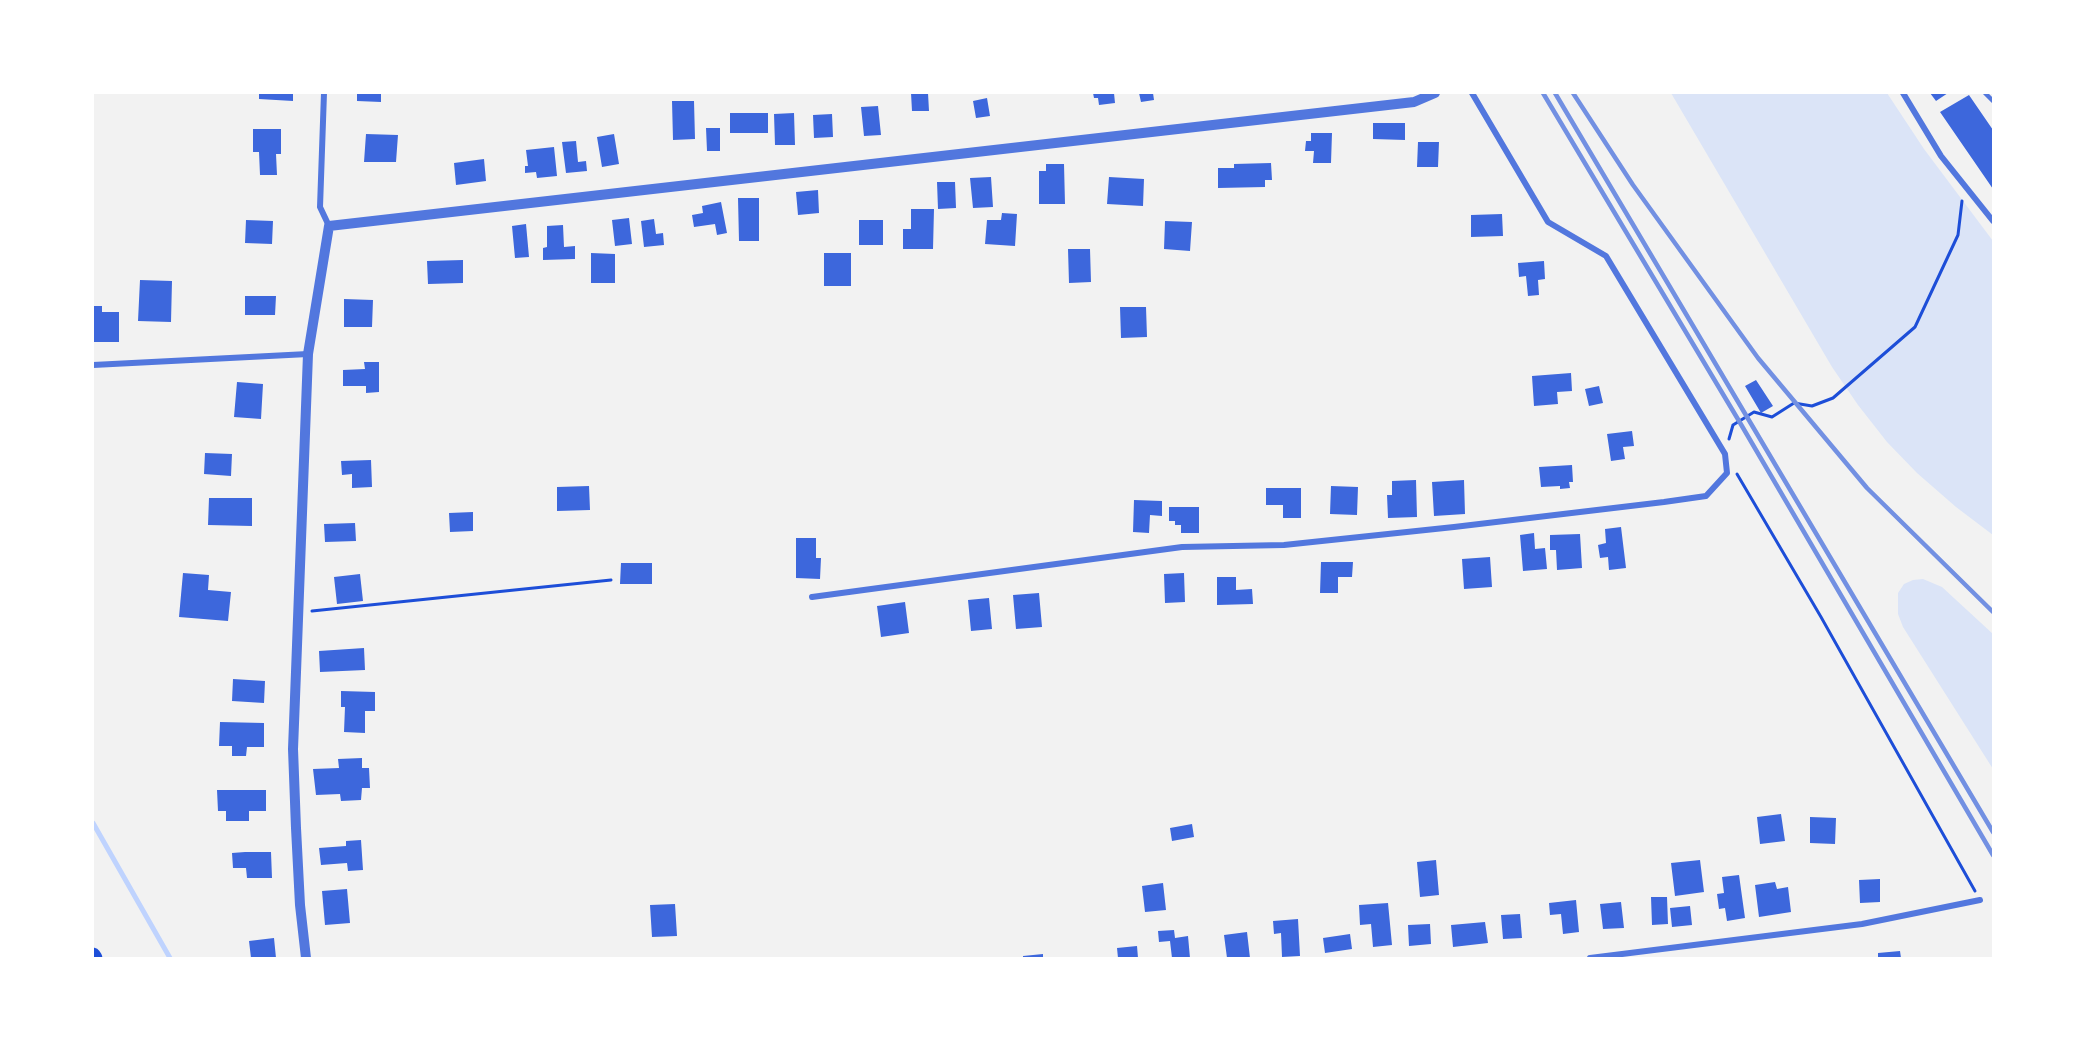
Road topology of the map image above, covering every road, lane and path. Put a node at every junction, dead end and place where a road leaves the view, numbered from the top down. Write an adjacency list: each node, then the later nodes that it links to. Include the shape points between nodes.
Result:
1 (324, 93): 9 (street, via 320,207)
2 (1436, 93): 9 (street, via 1414,102)
3 (1472, 93): 12 (street, via 1548,222 1605,256)
4 (1903, 93): 7 (street, via 1941,156)
5 (1985, 93): 6 (lane)
6 (1993, 101)
7 (1964, 185): 8 (street); 12 (path, via 1958,235 1915,327 1833,398 1812,406 1794,403 1772,417 1754,412 1732,426)
8 (1993, 220)
9 (329, 226): 10 (street)
10 (308, 354): 11 (street); 15 (street)
11 (93, 365)
12 (1725, 454): 14 (street, via 1727,473 1706,496 1284,545 1182,547); 16 (path)
13 (611, 580): 15 (path)
14 (812, 597)
15 (298, 613): 17 (street, via 293,749)
16 (1980, 900): 18 (street, via 1862,924)
17 (306, 958)
18 (1590, 958)

